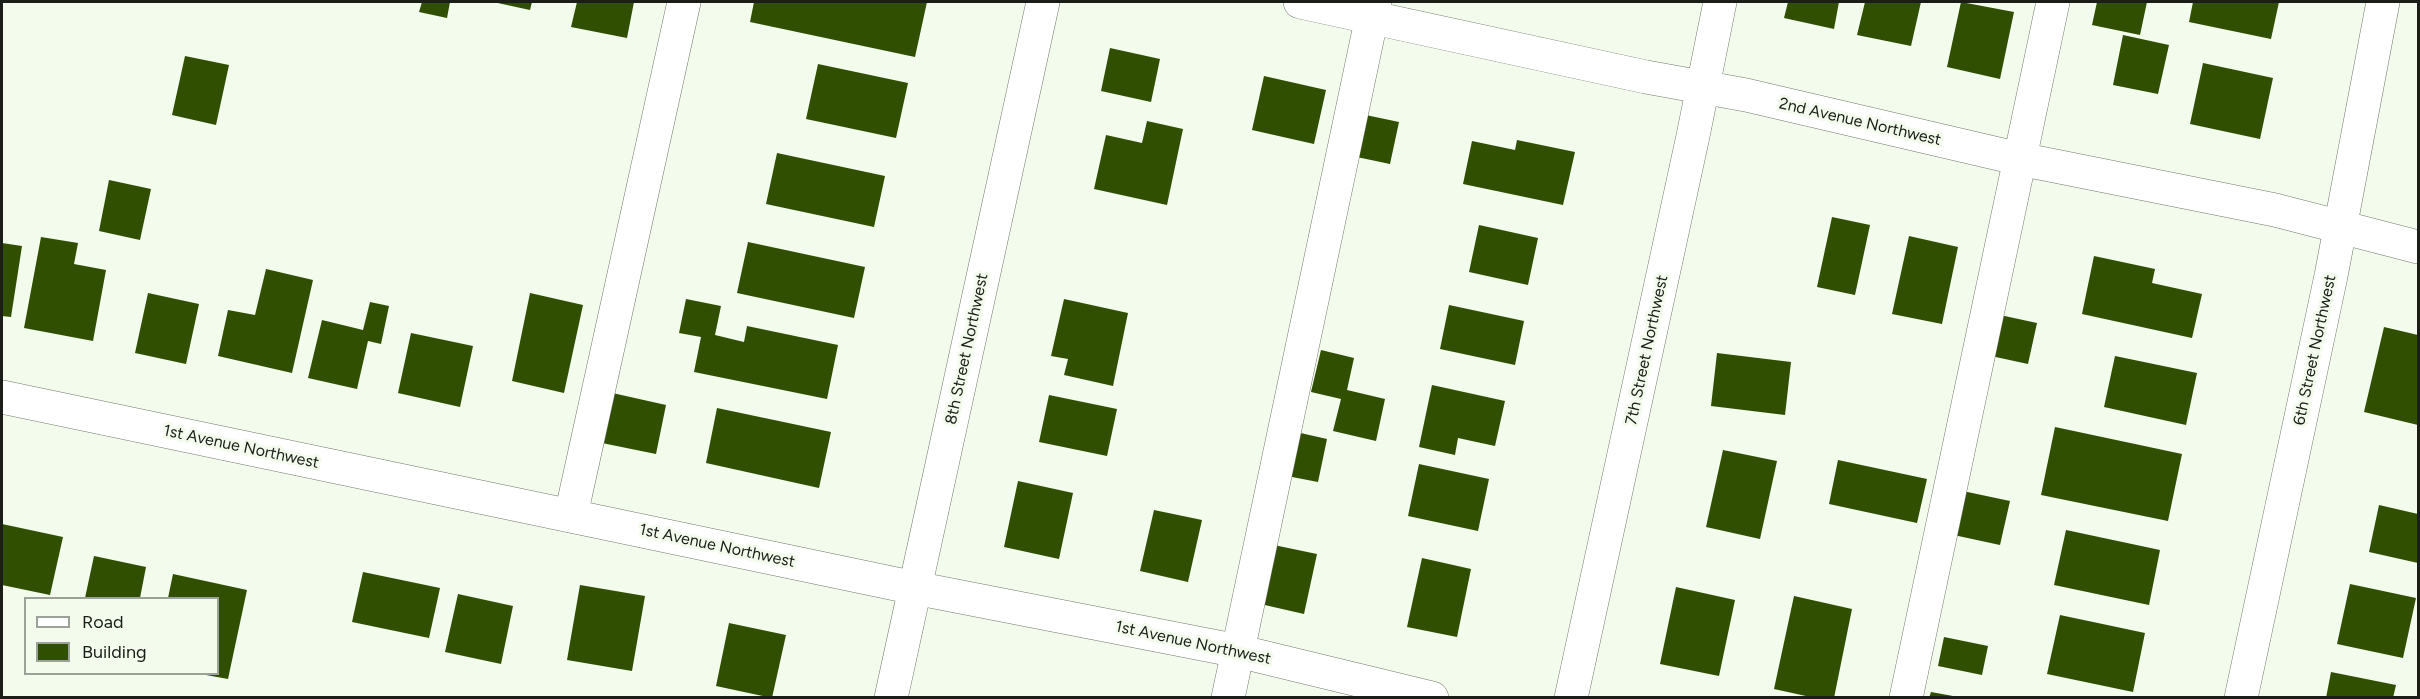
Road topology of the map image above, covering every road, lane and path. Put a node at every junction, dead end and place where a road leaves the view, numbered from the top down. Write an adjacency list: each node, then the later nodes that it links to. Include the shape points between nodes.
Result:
1 (684, 2): 13 (street)
2 (1043, 2): 14 (street, 8th Street Northwest)
3 (1300, 2): 7 (street, 2nd Avenue Northwest)
4 (1720, 2): 8 (street, 7th Street Northwest)
5 (2053, 2): 9 (street)
6 (2383, 2): 10 (street, 6th Street Northwest)
7 (1373, 10): 8 (street, 2nd Avenue Northwest); 15 (street)
8 (1702, 86): 9 (street, 2nd Avenue Northwest); 19 (street, 7th Street Northwest)
9 (2020, 159): 10 (street, 2nd Avenue Northwest); 20 (street)
10 (2340, 225): 11 (street, 2nd Avenue Northwest); 21 (street, 6th Street Northwest)
11 (2418, 247)
12 (2, 397): 13 (street, 1st Avenue Northwest)
13 (571, 515): 14 (street, 1st Avenue Northwest)
14 (915, 588): 15 (street, 1st Avenue Northwest); 16 (street, 8th Street Northwest)
15 (1238, 651): 17 (street); 18 (street, 1st Avenue Northwest)
16 (891, 698)
17 (1228, 698)
18 (1432, 698)
19 (1571, 698)
20 (1906, 698)
21 (2241, 698)

